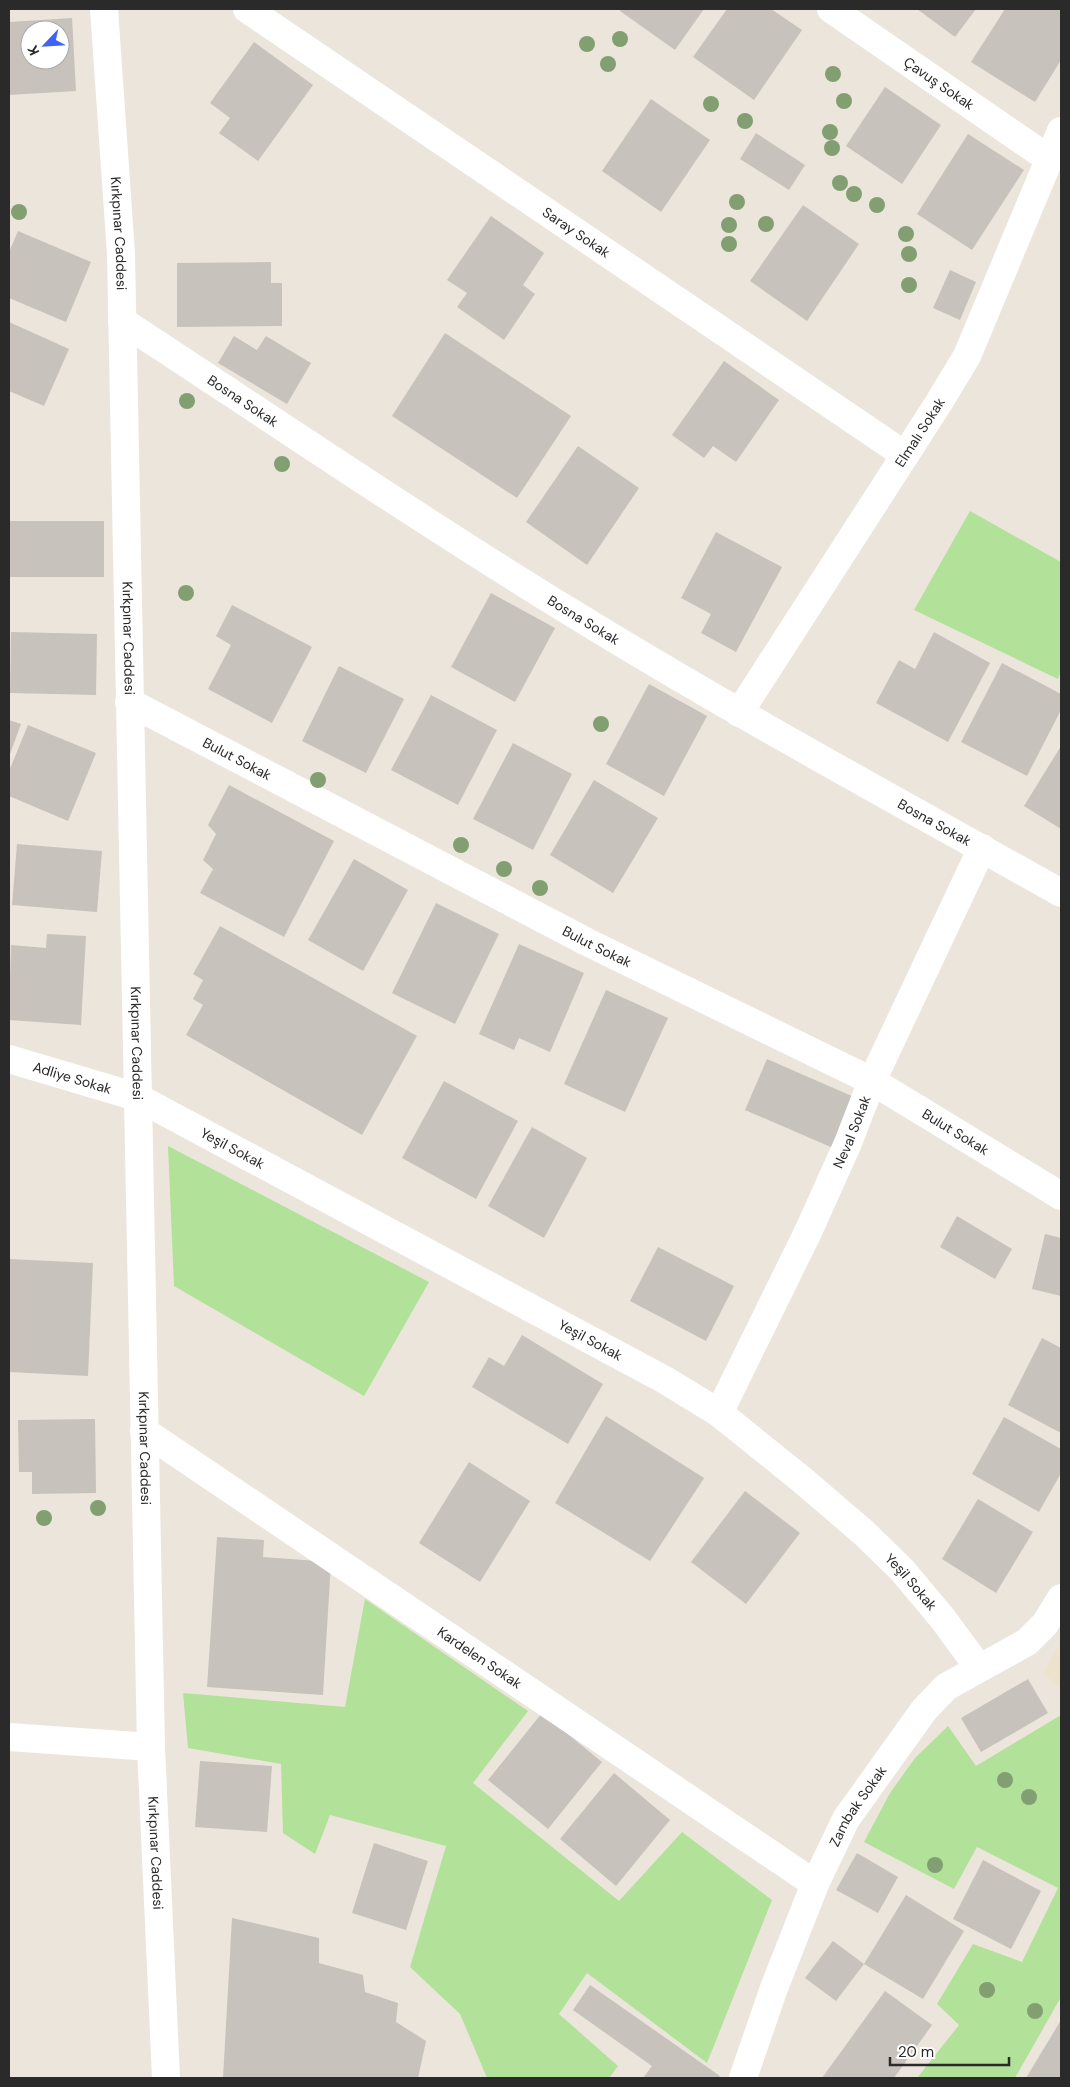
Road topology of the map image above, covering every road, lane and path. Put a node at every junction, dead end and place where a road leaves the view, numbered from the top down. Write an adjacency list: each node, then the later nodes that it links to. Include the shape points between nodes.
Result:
1 (104, 9): 6 (street, Kırkpınar Caddesi, via 121,254)
2 (248, 9): 7 (street, Saray Sokak)
3 (831, 9): 5 (street, Çavuş Sokak)
4 (1061, 131): 5 (street, Elmalı Sokak)
5 (1048, 158): 7 (street, Elmalı Sokak, via 966,356)
6 (122, 322): 8 (street, Kırkpınar Caddesi); 9 (street, Bosna Sokak, via 450,536)
7 (905, 455): 9 (street, Elmalı Sokak)
8 (130, 702): 13 (street, Bulut Sokak, via 587,942); 14 (street, Kırkpınar Caddesi)
9 (739, 713): 10 (street, Bosna Sokak)
10 (982, 848): 11 (street, Bosna Sokak); 13 (street, Neval Sokak)
11 (1061, 893)
12 (9, 1059): 14 (street, Adliye Sokak)
13 (872, 1081): 15 (street, Bulut Sokak); 16 (street, Neval Sokak, via 808,1232)
14 (137, 1097): 16 (street, Yeşil Sokak); 17 (street, Kırkpınar Caddesi)
15 (1061, 1196)
16 (719, 1413): 19 (street, Yeşil Sokak, via 864,1533 902,1570)
17 (144, 1430): 21 (street, Kırkpınar Caddesi); 22 (street, Kardelen Sokak)
18 (1061, 1598): 19 (street, Zambak Sokak, via 1045,1624 1027,1642)
19 (979, 1668): 22 (street, Zambak Sokak, via 946,1687 924,1710 846,1819)
20 (9, 1737): 21 (street)
21 (150, 1747): 23 (street, Kırkpınar Caddesi)
22 (815, 1884): 24 (street, Zambak Sokak)
23 (166, 2078)
24 (743, 2078)

